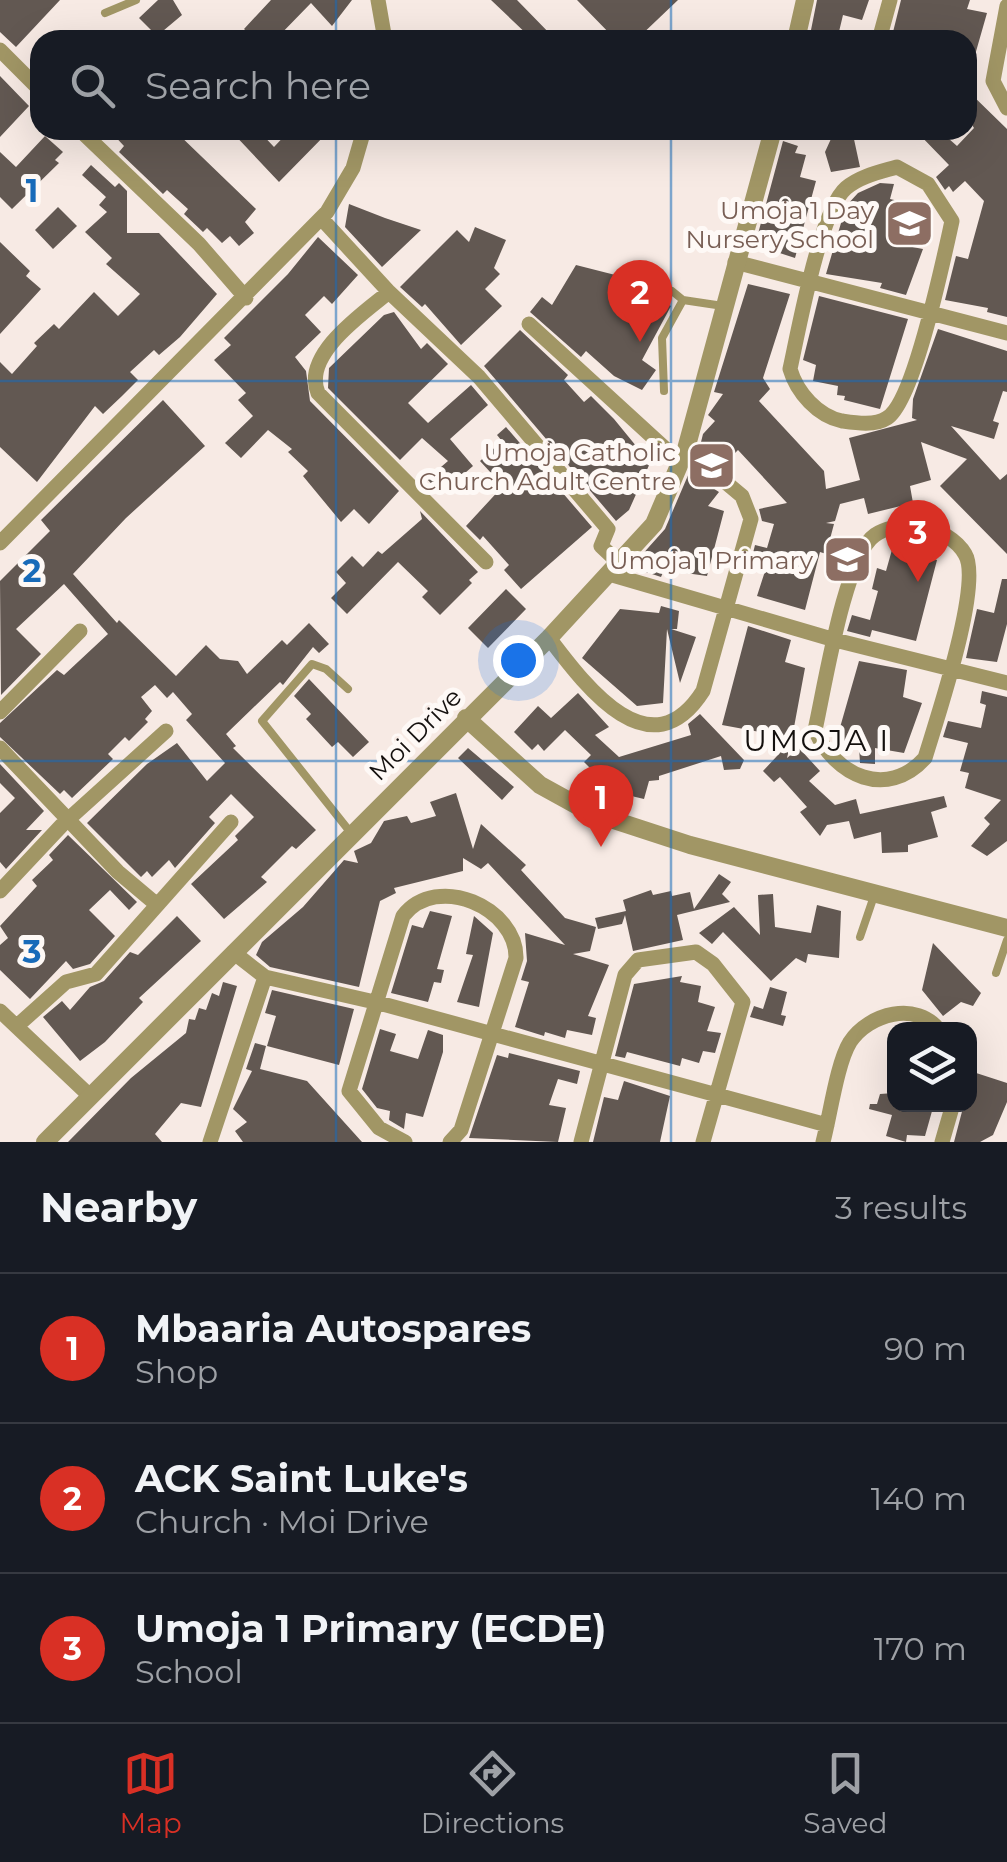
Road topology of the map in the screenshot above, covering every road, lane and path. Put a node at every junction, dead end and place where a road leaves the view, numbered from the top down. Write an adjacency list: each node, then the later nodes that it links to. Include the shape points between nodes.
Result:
1 (136, 0): 6 (lane)
2 (378, 0): 7 (street)
3 (804, 0): 8 (street)
4 (890, 0): 9 (street)
5 (1007, 6): 12 (street, via 993,81)
6 (105, 13)
7 (382, 30)
8 (798, 30)
9 (882, 30)
10 (0, 50): 11 (street)
11 (30, 80)
12 (1007, 108)
13 (90, 140): 21 (street)
14 (360, 140): 16 (street, via 341,194)
15 (769, 140): 17 (street, Moi Drive)
16 (321, 218): 19 (street); 21 (street)
17 (735, 262): 18 (street); 23 (street, Moi Drive)
18 (810, 280): 24 (street); 24 (street, via 790,369 794,384 826,418 859,424 885,420 898,408); 24 (street, via 844,189 897,167 928,184 952,221)
19 (389, 292): 30 (street, via 319,360 314,382); 31 (street, via 480,376 580,492 608,529 601,546)
20 (672, 292): 22 (lane)
21 (246, 298): 29 (street)
22 (683, 300): 23 (lane); 27 (lane, via 662,338)
23 (724, 306): 28 (street, Moi Drive)
24 (930, 315): 26 (street)
25 (529, 324): 28 (street)
26 (1007, 332)
27 (664, 391)
28 (684, 456): 31 (street, Moi Drive, via 654,524); 32 (street, via 732,485 748,504 751,518)
29 (2, 537)
30 (486, 562)
31 (614, 569): 32 (street); 34 (street, Moi Drive)
32 (726, 609): 34 (street, via 694,705 652,724 615,713); 35 (street)
33 (80, 630): 39 (street)
34 (549, 638): 40 (street, Moi Drive)
35 (835, 640): 36 (street); 36 (street, via 815,730 840,767 862,781 892,778 925,758); 36 (street, via 863,547 892,528 921,524 954,540 968,556 971,580)
36 (952, 667): 37 (street)
37 (1007, 683)
38 (348, 689): 45 (lane, via 312,664 262,721)
39 (0, 712)
40 (466, 718): 45 (street, Moi Drive); 47 (street, via 540,784 590,812)
41 (166, 731): 43 (street)
42 (0, 748): 43 (street)
43 (68, 821): 46 (street); 48 (street)
44 (231, 822): 48 (street)
45 (351, 833): 52 (street, Moi Drive)
46 (0, 891)
47 (876, 894): 49 (street); 50 (lane)
48 (156, 904): 58 (street, via 96,974 66,982)
49 (1007, 928)
50 (860, 937)
51 (1007, 940): 53 (lane)
52 (233, 952): 54 (street); 62 (street, Moi Drive)
53 (996, 973)
54 (265, 977): 55 (street); 65 (street)
55 (379, 1003): 59 (street); 59 (street, via 409,909 468,898 490,909 516,938 516,958); 67 (street, via 348,1091 379,1128)
56 (0, 1010): 58 (street)
57 (933, 1022): 64 (street, via 910,1012 890,1014 850,1042)
58 (17, 1026): 62 (street)
59 (488, 1034): 60 (street); 68 (street, via 461,1130)
60 (604, 1064): 61 (street); 61 (street, via 625,976 638,960 696,952 724,974 743,1002); 69 (street)
61 (716, 1092): 64 (street); 70 (street)
62 (91, 1097): 66 (street, Moi Drive)
63 (951, 1112): 72 (street)
64 (828, 1124): 71 (street)
65 (213, 1141)
66 (46, 1142)
67 (406, 1142)
68 (450, 1142)
69 (581, 1142)
70 (703, 1142)
71 (823, 1142)
72 (942, 1142)

